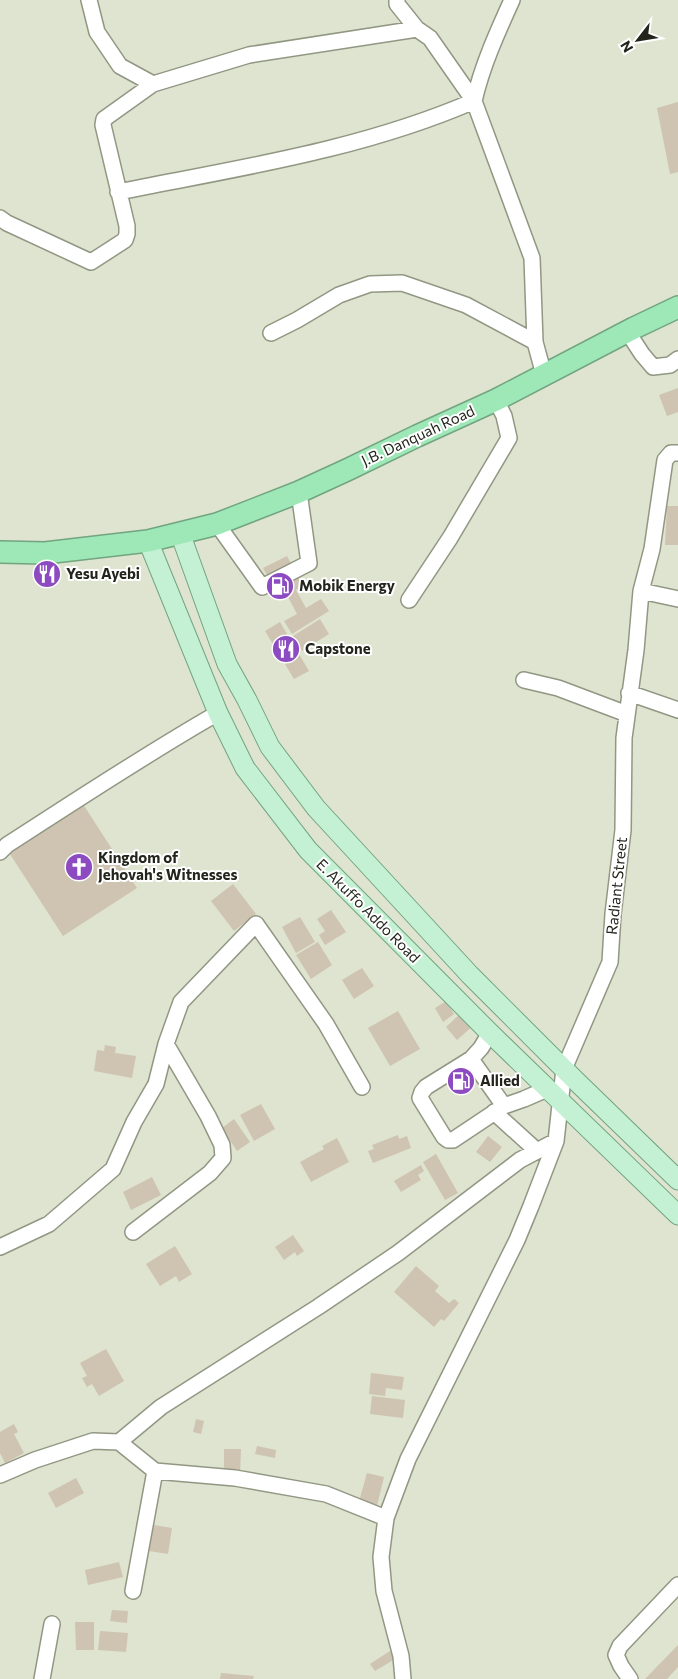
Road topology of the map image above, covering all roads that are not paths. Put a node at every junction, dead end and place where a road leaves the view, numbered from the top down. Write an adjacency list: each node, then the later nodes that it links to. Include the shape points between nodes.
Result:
1 (89, 0): 5 (street, via 97,32 120,66)
2 (397, 0): 4 (street)
3 (512, 0): 6 (street, via 489,51)
4 (417, 29): 5 (street, via 249,55); 6 (street, via 430,38)
5 (153, 84): 7 (street, via 104,119)
6 (474, 101): 7 (street, via 342,147); 12 (street, via 532,258)
7 (118, 192): 8 (street, via 127,226 125,240 90,262)
8 (0, 218)
9 (678, 307): 10 (highway, J.B. Danquah Road)
10 (627, 331): 13 (street, via 653,367 670,365); 14 (highway, J.B. Danquah Road)
11 (271, 333): 12 (street, via 339,295 370,284 402,283 466,305)
12 (535, 342): 14 (street)
13 (678, 359)
14 (544, 375): 15 (highway, J.B. Danquah Road)
15 (496, 400): 17 (highway, J.B. Danquah Road); 24 (street, via 509,438)
16 (678, 453): 22 (street, Radiant Street, via 671,453 665,460 652,549)
17 (299, 492): 18 (highway, J.B. Danquah Road); 18 (street, via 309,564 262,587)
18 (217, 524): 19 (highway, J.B. Danquah Road)
19 (180, 533): 20 (highway, J.B. Danquah Road); 34 (main road, E. Akuffo Addo Road, via 227,664 270,747 322,815 464,968)
20 (148, 541): 21 (highway, J.B. Danquah Road, via 45,553); 28 (main road, E. Akuffo Addo Road)
21 (0, 552)
22 (641, 591): 23 (street); 26 (street, Radiant Street)
23 (678, 598)
24 (409, 600)
25 (524, 680): 29 (street, via 558,688)
26 (629, 693): 27 (street); 29 (street, Radiant Street)
27 (678, 710)
28 (218, 713): 30 (street, via 106,781); 31 (main road, E. Akuffo Addo Road, via 245,768 308,850)
29 (627, 714): 34 (street, Radiant Street, via 624,830 612,914 610,962)
30 (0, 852)
31 (490, 1032): 33 (street); 36 (main road, E. Akuffo Addo Road)
32 (166, 1044): 35 (street, via 181,1002 256,924 326,1024); 43 (street, via 208,1116 222,1145 223,1158 210,1174); 44 (street, via 156,1084 113,1169 48,1224)
33 (471, 1059): 38 (street); 38 (street, via 426,1088 420,1098 448,1140 453,1140)
34 (564, 1069): 37 (street, Radiant Street); 41 (main road, E. Akuffo Addo Road)
35 (362, 1086)
36 (547, 1089): 37 (main road, E. Akuffo Addo Road); 38 (street)
37 (561, 1102): 39 (street, Radiant Street); 42 (main road, E. Akuffo Addo Road)
38 (499, 1109): 40 (street)
39 (556, 1141): 40 (street); 48 (street, Radiant Street, via 517,1240 408,1459)
40 (537, 1151): 45 (street, via 520,1160 398,1253 161,1407)
41 (678, 1180)
42 (678, 1215)
43 (133, 1232)
44 (0, 1247)
45 (118, 1442): 46 (street); 47 (street, via 93,1440)
46 (156, 1471): 48 (street, via 234,1478 326,1494); 50 (street)
47 (0, 1475)
48 (386, 1518): 53 (street, Radiant Street, via 380,1557)
49 (678, 1585): 54 (street, via 620,1646 616,1655)
50 (133, 1591)
51 (52, 1624): 52 (street)
52 (42, 1679)
53 (403, 1679)
54 (630, 1679)

